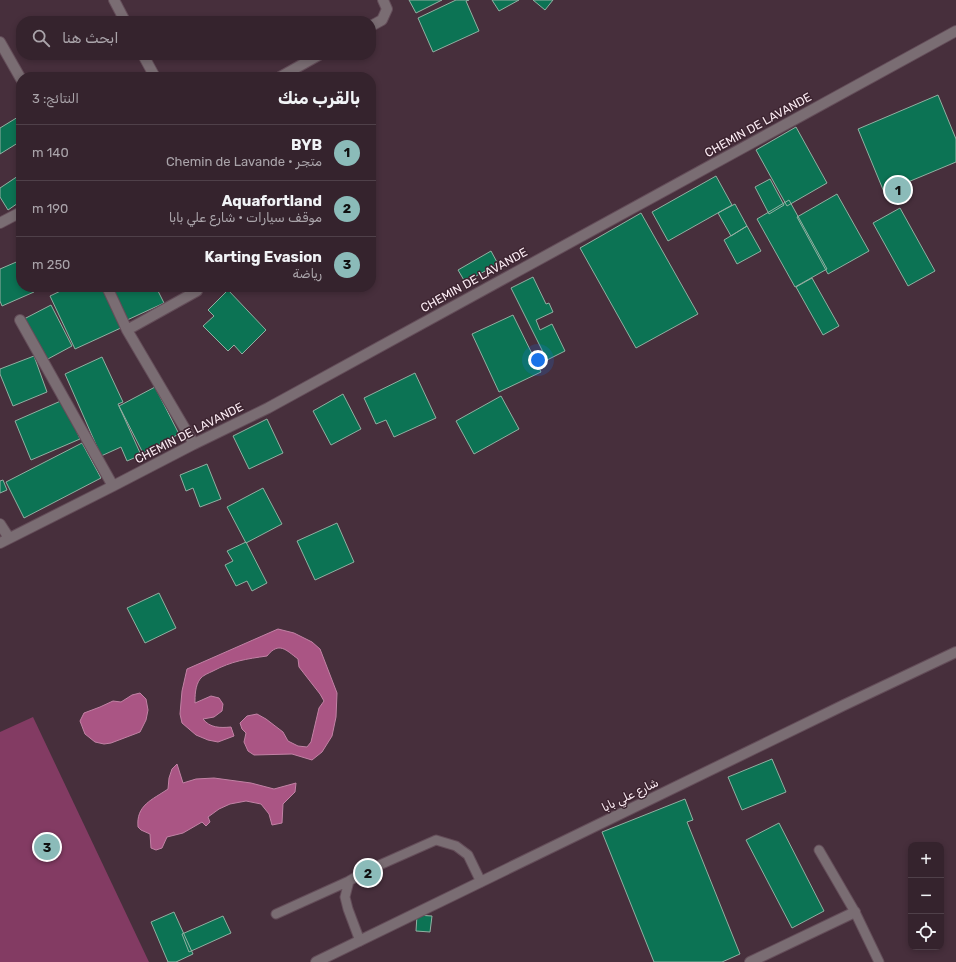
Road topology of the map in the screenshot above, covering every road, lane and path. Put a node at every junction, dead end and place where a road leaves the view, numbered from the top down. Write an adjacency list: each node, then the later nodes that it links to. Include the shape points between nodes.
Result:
1 (114, 0): 3 (street)
2 (383, 0): 4 (street, via 387,9 382,20)
3 (122, 16)
4 (376, 23)
5 (956, 31): 18 (street, CHEMIN DE LAVANDE, via 268,408)
6 (0, 42): 9 (street)
7 (146, 60): 10 (street)
8 (311, 60): 11 (street)
9 (17, 72)
10 (152, 72)
11 (289, 72)
12 (16, 215): 13 (street)
13 (0, 223)
14 (109, 292): 17 (street)
15 (195, 292): 17 (street)
16 (20, 320): 19 (street)
17 (127, 330): 18 (street)
18 (194, 444): 19 (street, CHEMIN DE LAVANDE)
19 (113, 486): 21 (street, CHEMIN DE LAVANDE)
20 (0, 524): 21 (street)
21 (5, 540)
22 (956, 652): 25 (street, شارع علي بابا)
23 (819, 850): 26 (lane)
24 (349, 881): 25 (lane, via 436,840 456,846 468,855); 27 (lane); 28 (lane, via 345,897)
25 (481, 882): 28 (street, شارع علي بابا)
26 (855, 912): 30 (street); 31 (lane)
27 (276, 914)
28 (360, 940): 29 (street, شارع علي بابا)
29 (316, 962)
30 (750, 962)
31 (880, 962)

